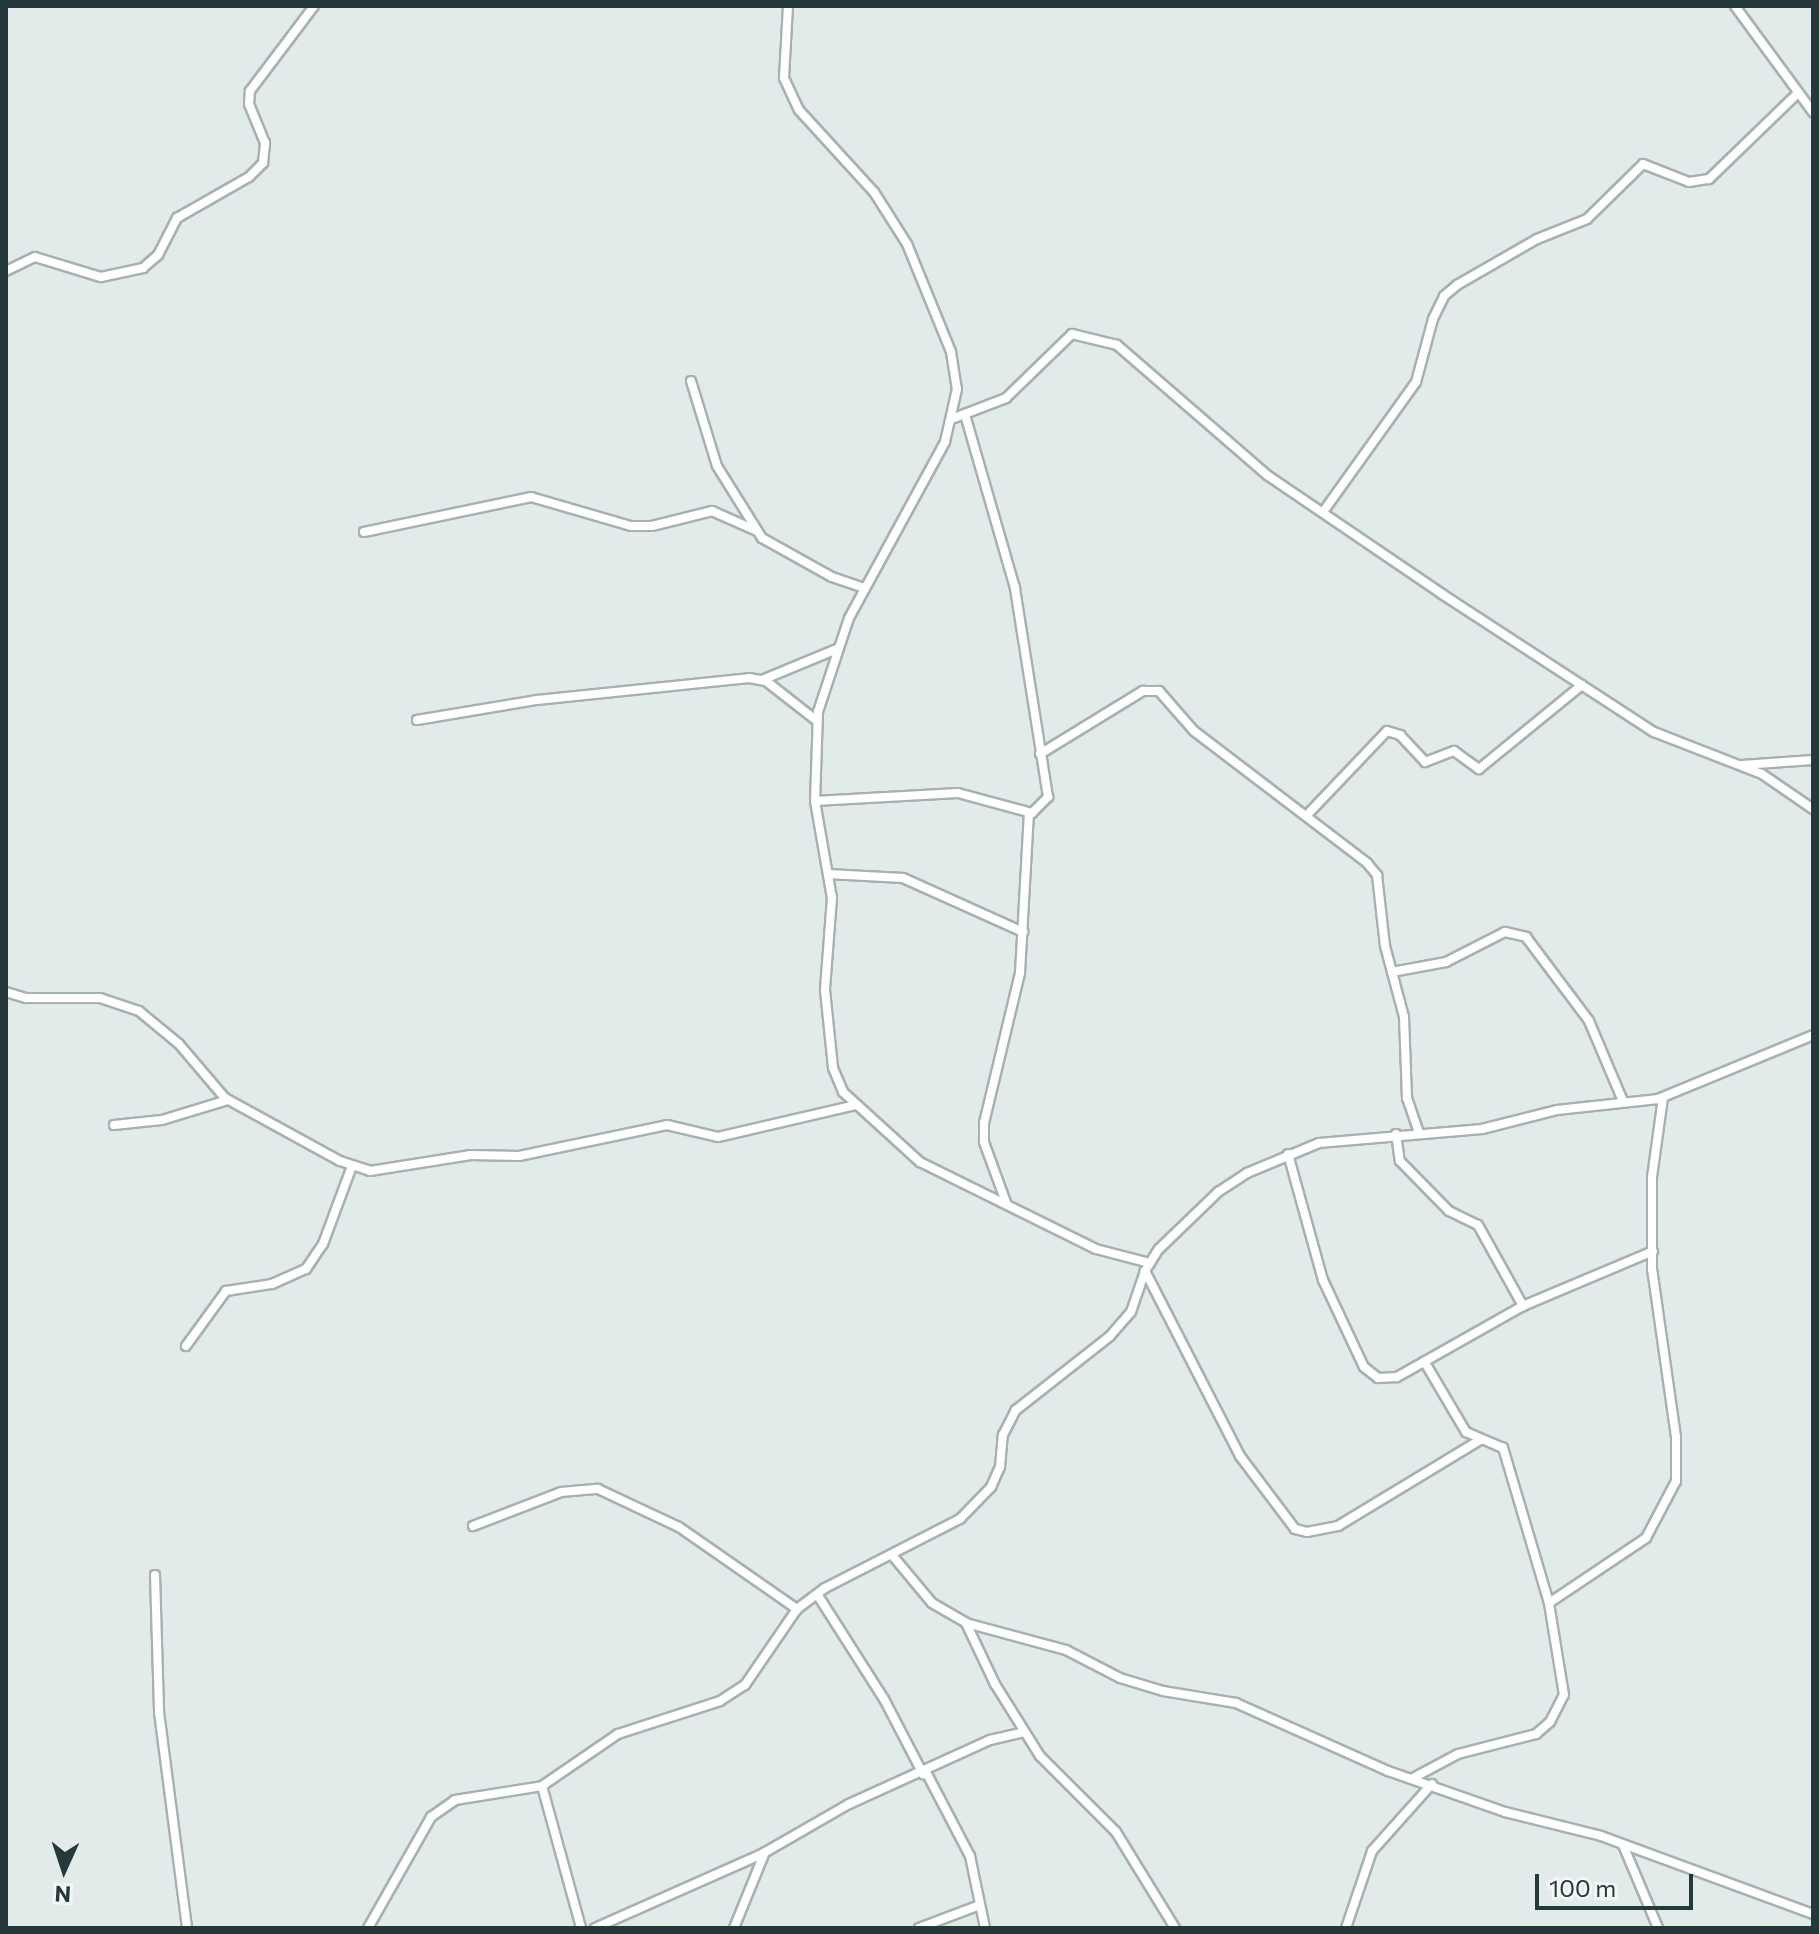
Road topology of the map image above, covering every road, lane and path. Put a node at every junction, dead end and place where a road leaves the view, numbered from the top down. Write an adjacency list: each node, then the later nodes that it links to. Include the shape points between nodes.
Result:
1 (314, 6): 6 (street, via 250,91 249,104 266,151 263,163 249,177 177,218 158,255 143,268 101,277 35,257)
2 (788, 6): 9 (street, via 784,78 799,110 874,192 907,244 951,352 957,389)
3 (1735, 6): 4 (street)
4 (1797, 94): 5 (street); 10 (street, via 1709,179 1689,182 1643,164 1587,219 1537,239 1444,296 1416,382)
5 (1813, 112)
6 (6, 271)
7 (691, 381): 11 (street, via 717,466)
8 (965, 415): 9 (street); 10 (street, via 1006,398 1072,334 1099,337 1164,383 1267,475); 19 (street, via 1015,588)
9 (954, 418): 13 (street)
10 (1323, 512): 16 (street)
11 (757, 531): 12 (street, via 712,511 631,526 531,497); 13 (street, via 793,557)
12 (364, 532)
13 (864, 588): 14 (street)
14 (837, 649): 15 (street); 18 (street)
15 (761, 680): 17 (street, via 537,700); 18 (street)
16 (1582, 685): 21 (street, via 1654,732); 25 (street, via 1479,769 1454,751 1425,762 1400,735 1387,731)
17 (417, 720)
18 (817, 721): 22 (street)
19 (1040, 754): 24 (street, via 1048,797); 25 (street, via 1143,691 1159,691 1194,731)
20 (1813, 760): 21 (street)
21 (1740, 765): 23 (street)
22 (815, 801): 24 (street, via 958,793); 26 (street)
23 (1813, 809)
24 (1029, 813): 27 (street)
25 (1307, 815): 28 (street, via 1377,875)
26 (828, 874): 27 (street, via 903,878); 34 (street, via 832,936 826,1031 843,1092)
27 (1023, 932): 40 (street, via 1020,973 984,1123 984,1142)
28 (1392, 972): 33 (street, via 1446,962 1505,932 1526,937 1589,1021); 36 (street, via 1404,1017 1407,1098)
29 (6, 992): 32 (street, via 26,998 100,998 139,1011 169,1033)
30 (1812, 1036): 31 (street)
31 (1663, 1098): 33 (street); 41 (street, via 1655,1135)
32 (228, 1100): 35 (street, via 162,1120); 39 (street)
33 (1623, 1101): 36 (street, via 1557,1110 1482,1129)
34 (856, 1105): 39 (street, via 718,1137 667,1125 519,1156 471,1155 390,1171); 40 (street, via 920,1162)
35 (114, 1125)
36 (1419, 1133): 37 (street)
37 (1396, 1134): 38 (street, via 1319,1143); 43 (street, via 1400,1161 1449,1211 1478,1225)
38 (1288, 1154): 42 (street, via 1218,1192); 45 (street, via 1315,1255 1364,1367 1387,1379)
39 (352, 1166): 44 (street, via 323,1244 306,1269 272,1284 226,1291)
40 (1008, 1205): 42 (street, via 1096,1249)
41 (1653, 1251): 43 (street); 51 (street, via 1676,1437 1676,1481 1646,1538)
42 (1148, 1267): 46 (street, via 1240,1456 1295,1529 1338,1526); 48 (street, via 1131,1312 1110,1336 1016,1410 1003,1435 1000,1467 991,1487 960,1519)
43 (1523, 1306): 45 (street)
44 (186, 1346)
45 (1424, 1361): 46 (street, via 1453,1415)
46 (1481, 1440): 51 (street, via 1503,1448)
47 (473, 1526): 52 (street, via 561,1492 598,1489 679,1527)
48 (892, 1555): 50 (street); 53 (street, via 932,1603)
49 (155, 1575): 63 (street, via 159,1712)
50 (817, 1594): 52 (street); 55 (street)
51 (1549, 1603): 56 (street, via 1564,1695 1550,1722 1536,1734 1458,1754)
52 (797, 1609): 58 (street, via 745,1685 694,1711 618,1734)
53 (966, 1623): 54 (street); 56 (street, via 1066,1650 1120,1678 1163,1691 1236,1703)
54 (1024, 1732): 55 (street, via 990,1740); 70 (street, via 1040,1756 1116,1832)
55 (924, 1773): 60 (street, via 849,1804); 61 (street, via 970,1856)
56 (1413, 1778): 57 (street)
57 (1432, 1784): 59 (street, via 1505,1812); 71 (street, via 1372,1851)
58 (542, 1786): 64 (street, via 455,1800 431,1817); 65 (street)
59 (1623, 1845): 62 (street); 72 (street)
60 (765, 1852): 66 (street); 67 (street)
61 (980, 1905): 68 (street); 69 (street)
62 (1813, 1914)
63 (187, 1928)
64 (368, 1928)
65 (581, 1928)
66 (595, 1928)
67 (734, 1928)
68 (919, 1928)
69 (985, 1928)
70 (1175, 1928)
71 (1346, 1928)
72 (1658, 1928)

